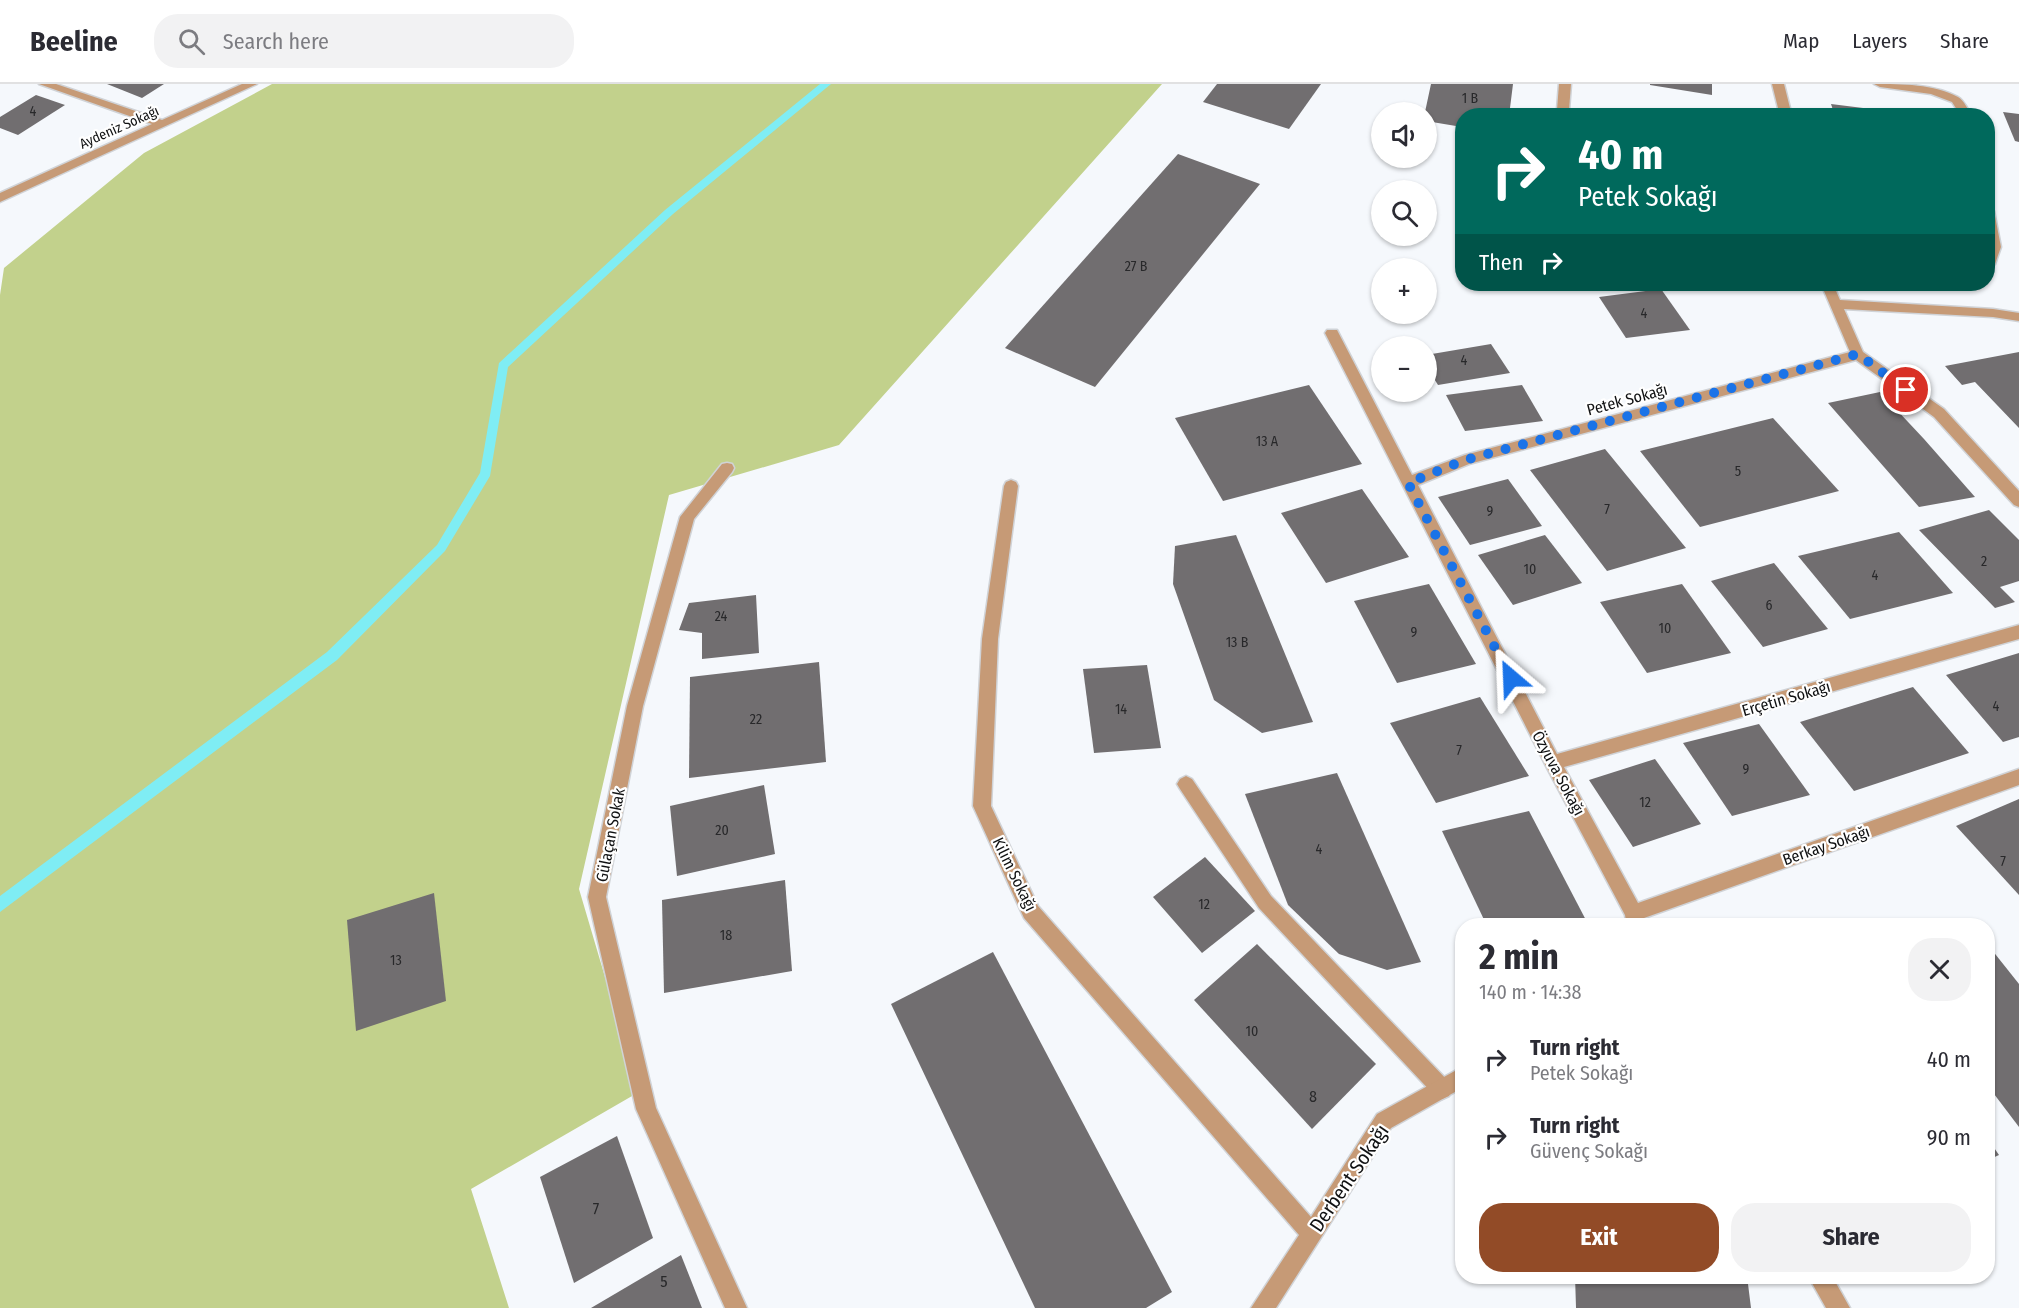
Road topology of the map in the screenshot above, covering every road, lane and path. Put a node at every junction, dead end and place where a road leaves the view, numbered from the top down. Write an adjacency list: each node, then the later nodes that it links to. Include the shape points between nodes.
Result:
1 (45, 84): 9 (street)
2 (251, 84): 9 (street, Aydeniz Sokağı)
3 (1565, 84): 6 (street)
4 (1778, 84): 7 (street)
5 (1880, 84): 8 (street, via 1933,91 1956,100)
6 (1563, 108)
7 (1784, 108)
8 (1962, 108)
9 (162, 124): 10 (street, Aydeniz Sokağı)
10 (0, 198)
11 (1829, 291): 12 (street)
12 (1834, 304): 13 (street); 15 (street)
13 (2019, 317)
14 (1332, 333): 17 (street, Özyuva Sokağı)
15 (1858, 354): 17 (street, Petek Sokağı, via 1465,460); 19 (street, via 1939,413)
16 (727, 468): 30 (street, Gülaçan Sokak, via 687,517 635,706 597,897 646,1109)
17 (1408, 483): 21 (street, Özyuva Sokağı)
18 (1011, 486): 28 (street, Kilim Sokağı, via 990,639 982,806 1031,912)
19 (2019, 501)
20 (2019, 633): 21 (street, Erçetin Sokağı)
21 (1553, 763): 24 (street, Özyuva Sokağı)
22 (2019, 777): 25 (street, Berkay Sokağı)
23 (1186, 784): 27 (street, via 1264,902)
24 (1634, 918)
25 (1638, 918)
26 (1455, 1081): 27 (street, Derbent Sokağı)
27 (1442, 1089): 28 (street, Derbent Sokağı, via 1384,1121)
28 (1311, 1234): 31 (street, Derbent Sokağı)
29 (1824, 1284): 32 (street)
30 (736, 1308)
31 (1262, 1308)
32 (1839, 1308)

